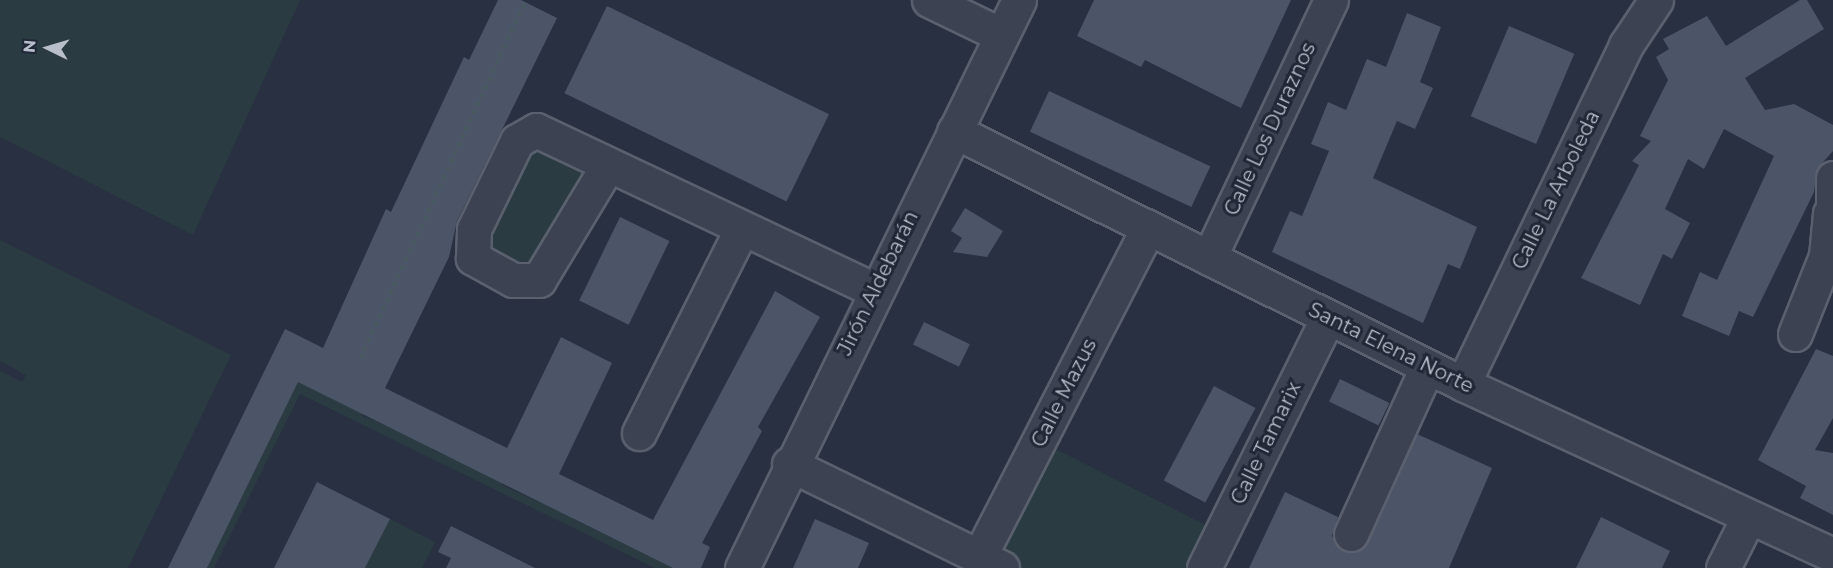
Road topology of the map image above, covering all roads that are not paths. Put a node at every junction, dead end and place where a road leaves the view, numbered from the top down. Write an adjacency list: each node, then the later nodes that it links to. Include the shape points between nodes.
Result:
1 (929, 0): 5 (street)
2 (1019, 0): 5 (street, Jirón Aldebarán)
3 (1330, 0): 12 (street, Calle Los Duraznos)
4 (1656, 0): 17 (street, Calle La Arboleda, via 1626,45)
5 (1001, 35): 6 (street, Jirón Aldebarán)
6 (954, 131): 11 (street, Santa Elena Norte); 13 (street, Jirón Aldebarán)
7 (608, 165): 7 (street, via 546,131 526,133 474,229 473,258 513,280 539,280); 10 (street)
8 (1833, 178): 9 (street)
9 (1832, 218): 15 (street, via 1826,256)
10 (742, 228): 13 (street); 18 (street)
11 (1148, 228): 12 (street, Santa Elena Norte); 23 (street, Calle Mazus)
12 (1209, 258): 14 (street, Santa Elena Norte)
13 (875, 290): 19 (street, Jirón Aldebarán)
14 (1328, 317): 16 (street, Santa Elena Norte); 25 (street, Calle Tamarix)
15 (1795, 334)
16 (1427, 367): 17 (street, Santa Elena Norte); 21 (street)
17 (1463, 384): 20 (street, Santa Elena Norte)
18 (639, 433)
19 (789, 464): 23 (street); 24 (street, Jirón Aldebarán)
20 (1748, 518): 22 (street, Santa Elena Norte); 26 (street)
21 (1351, 534)
22 (1833, 555)
23 (990, 562)
24 (742, 568)
25 (1203, 568)
26 (1723, 568)

